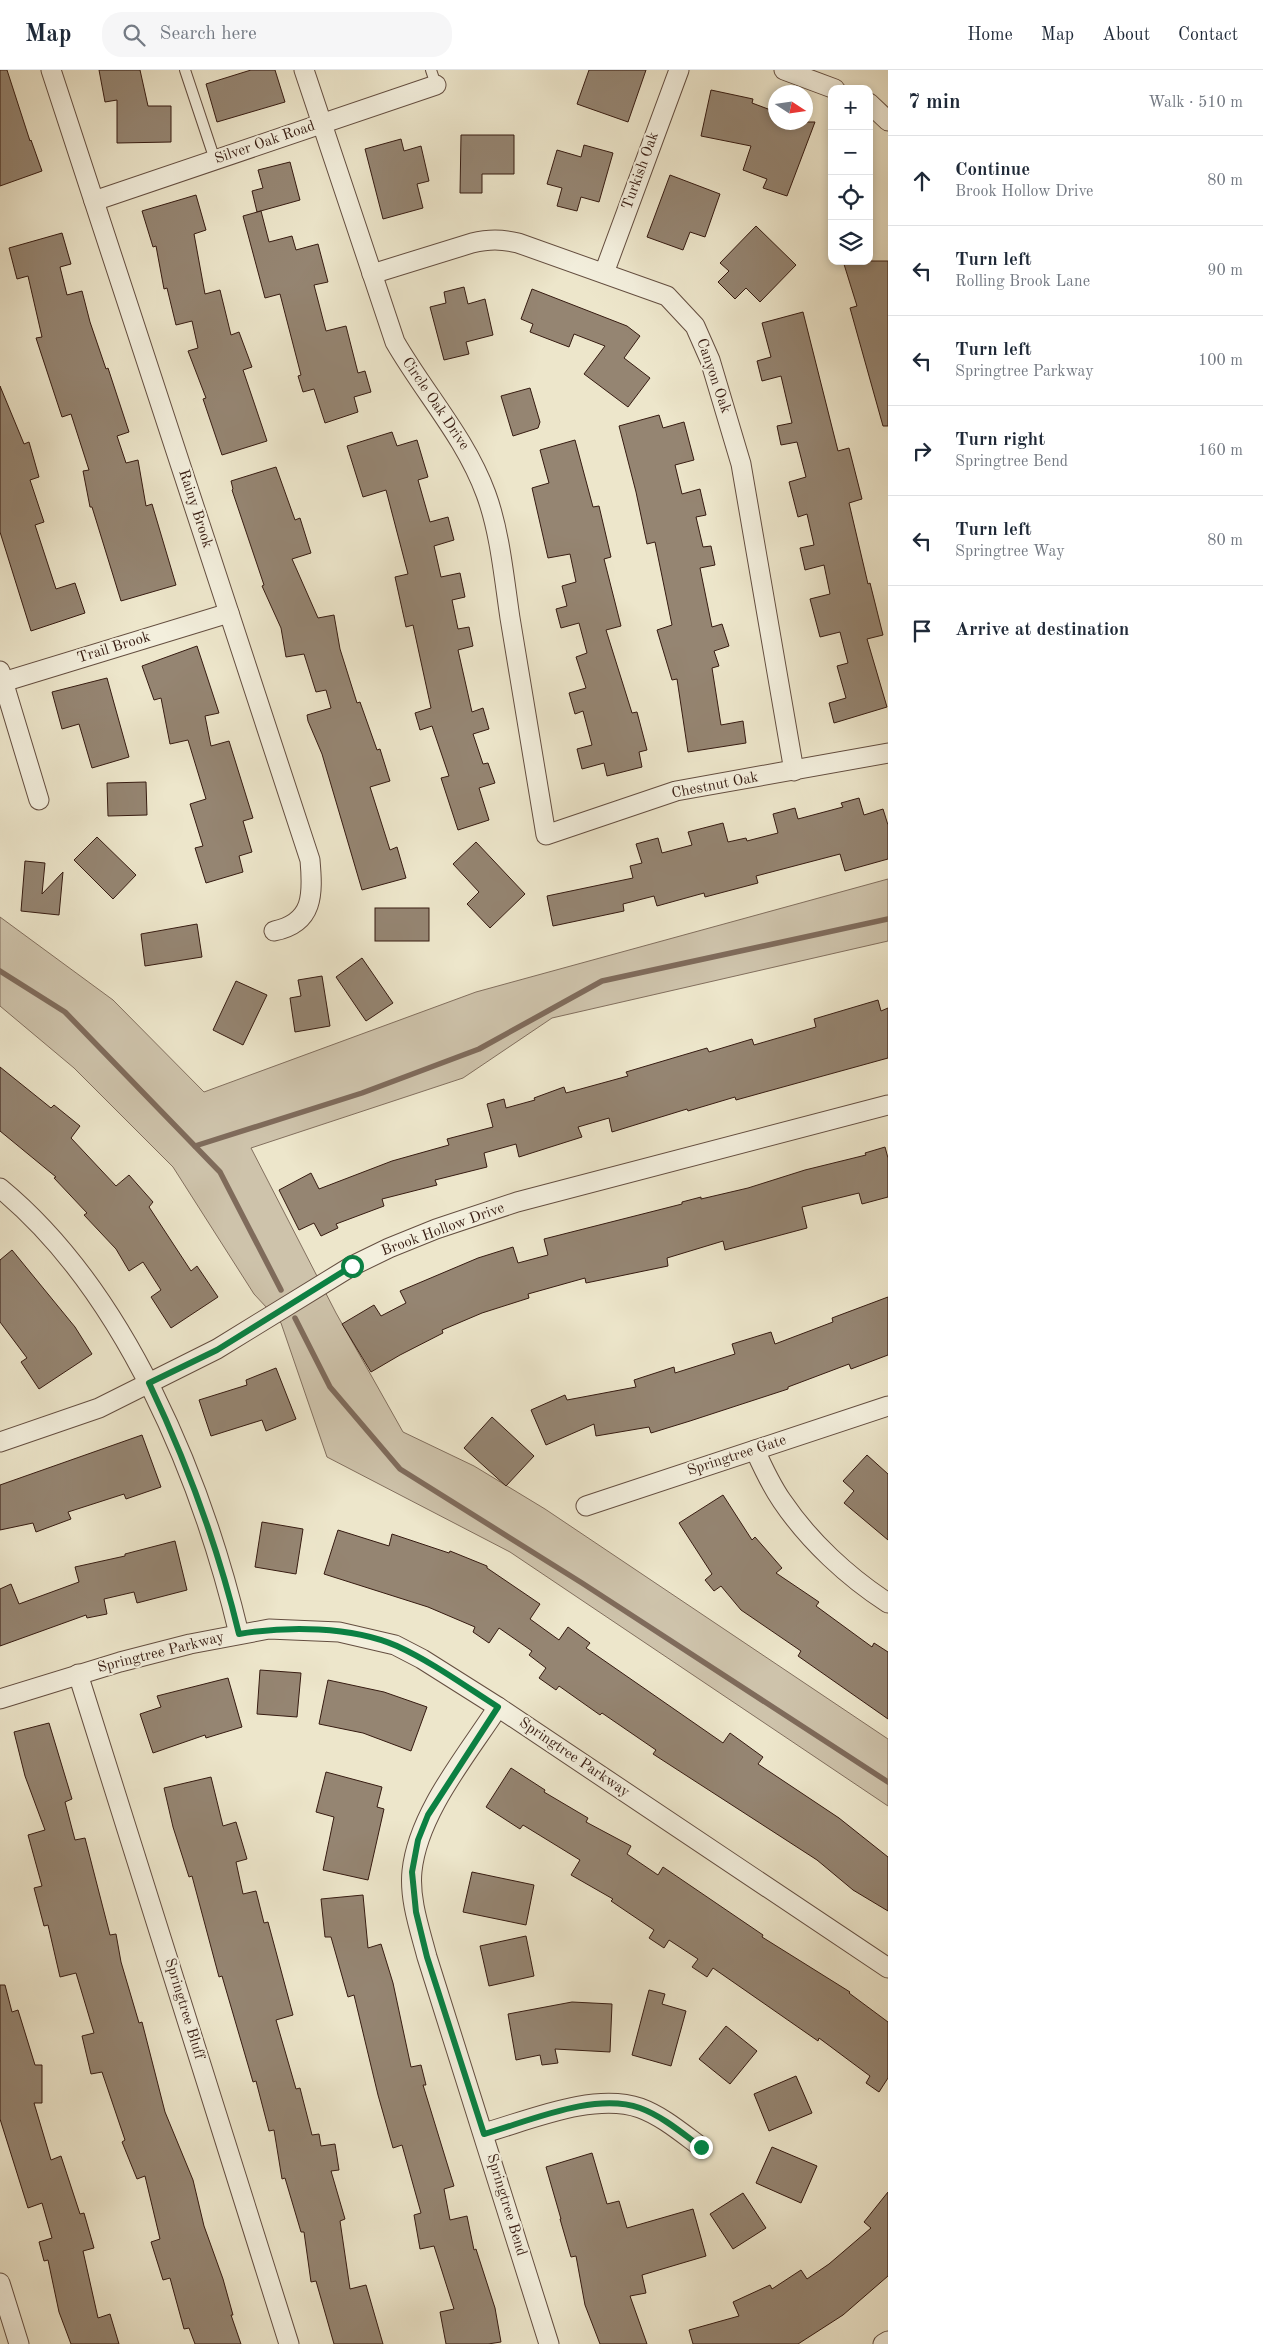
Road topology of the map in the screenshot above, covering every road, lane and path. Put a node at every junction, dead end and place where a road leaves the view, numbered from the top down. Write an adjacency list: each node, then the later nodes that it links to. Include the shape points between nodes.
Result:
1 (51, 70): 12 (street, Rainy Brook)
2 (185, 70): 11 (lane)
3 (304, 70): 10 (street, Circle Oak Drive)
4 (679, 70): 13 (street, Turkish Oak)
5 (784, 70): 7 (street)
6 (434, 78): 10 (street, Silver Oak Road)
7 (828, 86)
8 (873, 107): 9 (street)
9 (888, 120)
10 (322, 124): 11 (street, Silver Oak Road); 14 (street, Circle Oak Drive)
11 (215, 160): 12 (street, Silver Oak Road)
12 (94, 201): 15 (street, Rainy Brook)
13 (604, 273): 14 (street, Canyon Oak, via 518,243 487,239); 18 (street, Canyon Oak, via 667,296 695,326 710,360 741,464)
14 (372, 274): 20 (street, Circle Oak Drive, via 395,342 470,455 487,496 499,547)
15 (229, 613): 16 (street, Trail Brook); 21 (street, Rainy Brook, via 310,860 313,892 308,908 298,920)
16 (1, 679): 19 (street)
17 (888, 753): 18 (street, Chestnut Oak)
18 (794, 771): 20 (street, Chestnut Oak, via 676,792)
19 (39, 800)
20 (546, 835)
21 (274, 931)
22 (888, 1105): 24 (street, Brook Hollow Drive, via 517,1202 436,1230 352,1266 217,1350)
23 (0, 1188): 24 (street, via 43,1230 84,1278)
24 (149, 1383): 26 (street, Brook Hollow Drive, via 99,1408); 30 (street, via 216,1546)
25 (888, 1406): 27 (street, Springtree Gate)
26 (0, 1442)
27 (755, 1450): 28 (street, Springtree Gate); 29 (street, via 783,1503 801,1525 839,1566)
28 (586, 1506)
29 (888, 1603)
30 (239, 1634): 31 (street, Springtree Parkway); 33 (street, Springtree Parkway, via 270,1629 316,1630 395,1645)
31 (78, 1674): 32 (street, Springtree Parkway); 40 (street, Springtree Bluff)
32 (0, 1700)
33 (498, 1707): 34 (street, Springtree Parkway); 35 (street, Springtree Bend, via 428,1815 418,1840 412,1872 416,1912 427,1957)
34 (888, 1968)
35 (484, 2134): 36 (street, via 597,2102 617,2103 640,2108); 41 (street, Springtree Bend)
36 (701, 2147)
37 (0, 2284): 39 (street)
38 (888, 2341): 42 (street)
39 (19, 2344)
40 (289, 2344)
41 (549, 2344)
42 (884, 2344)

